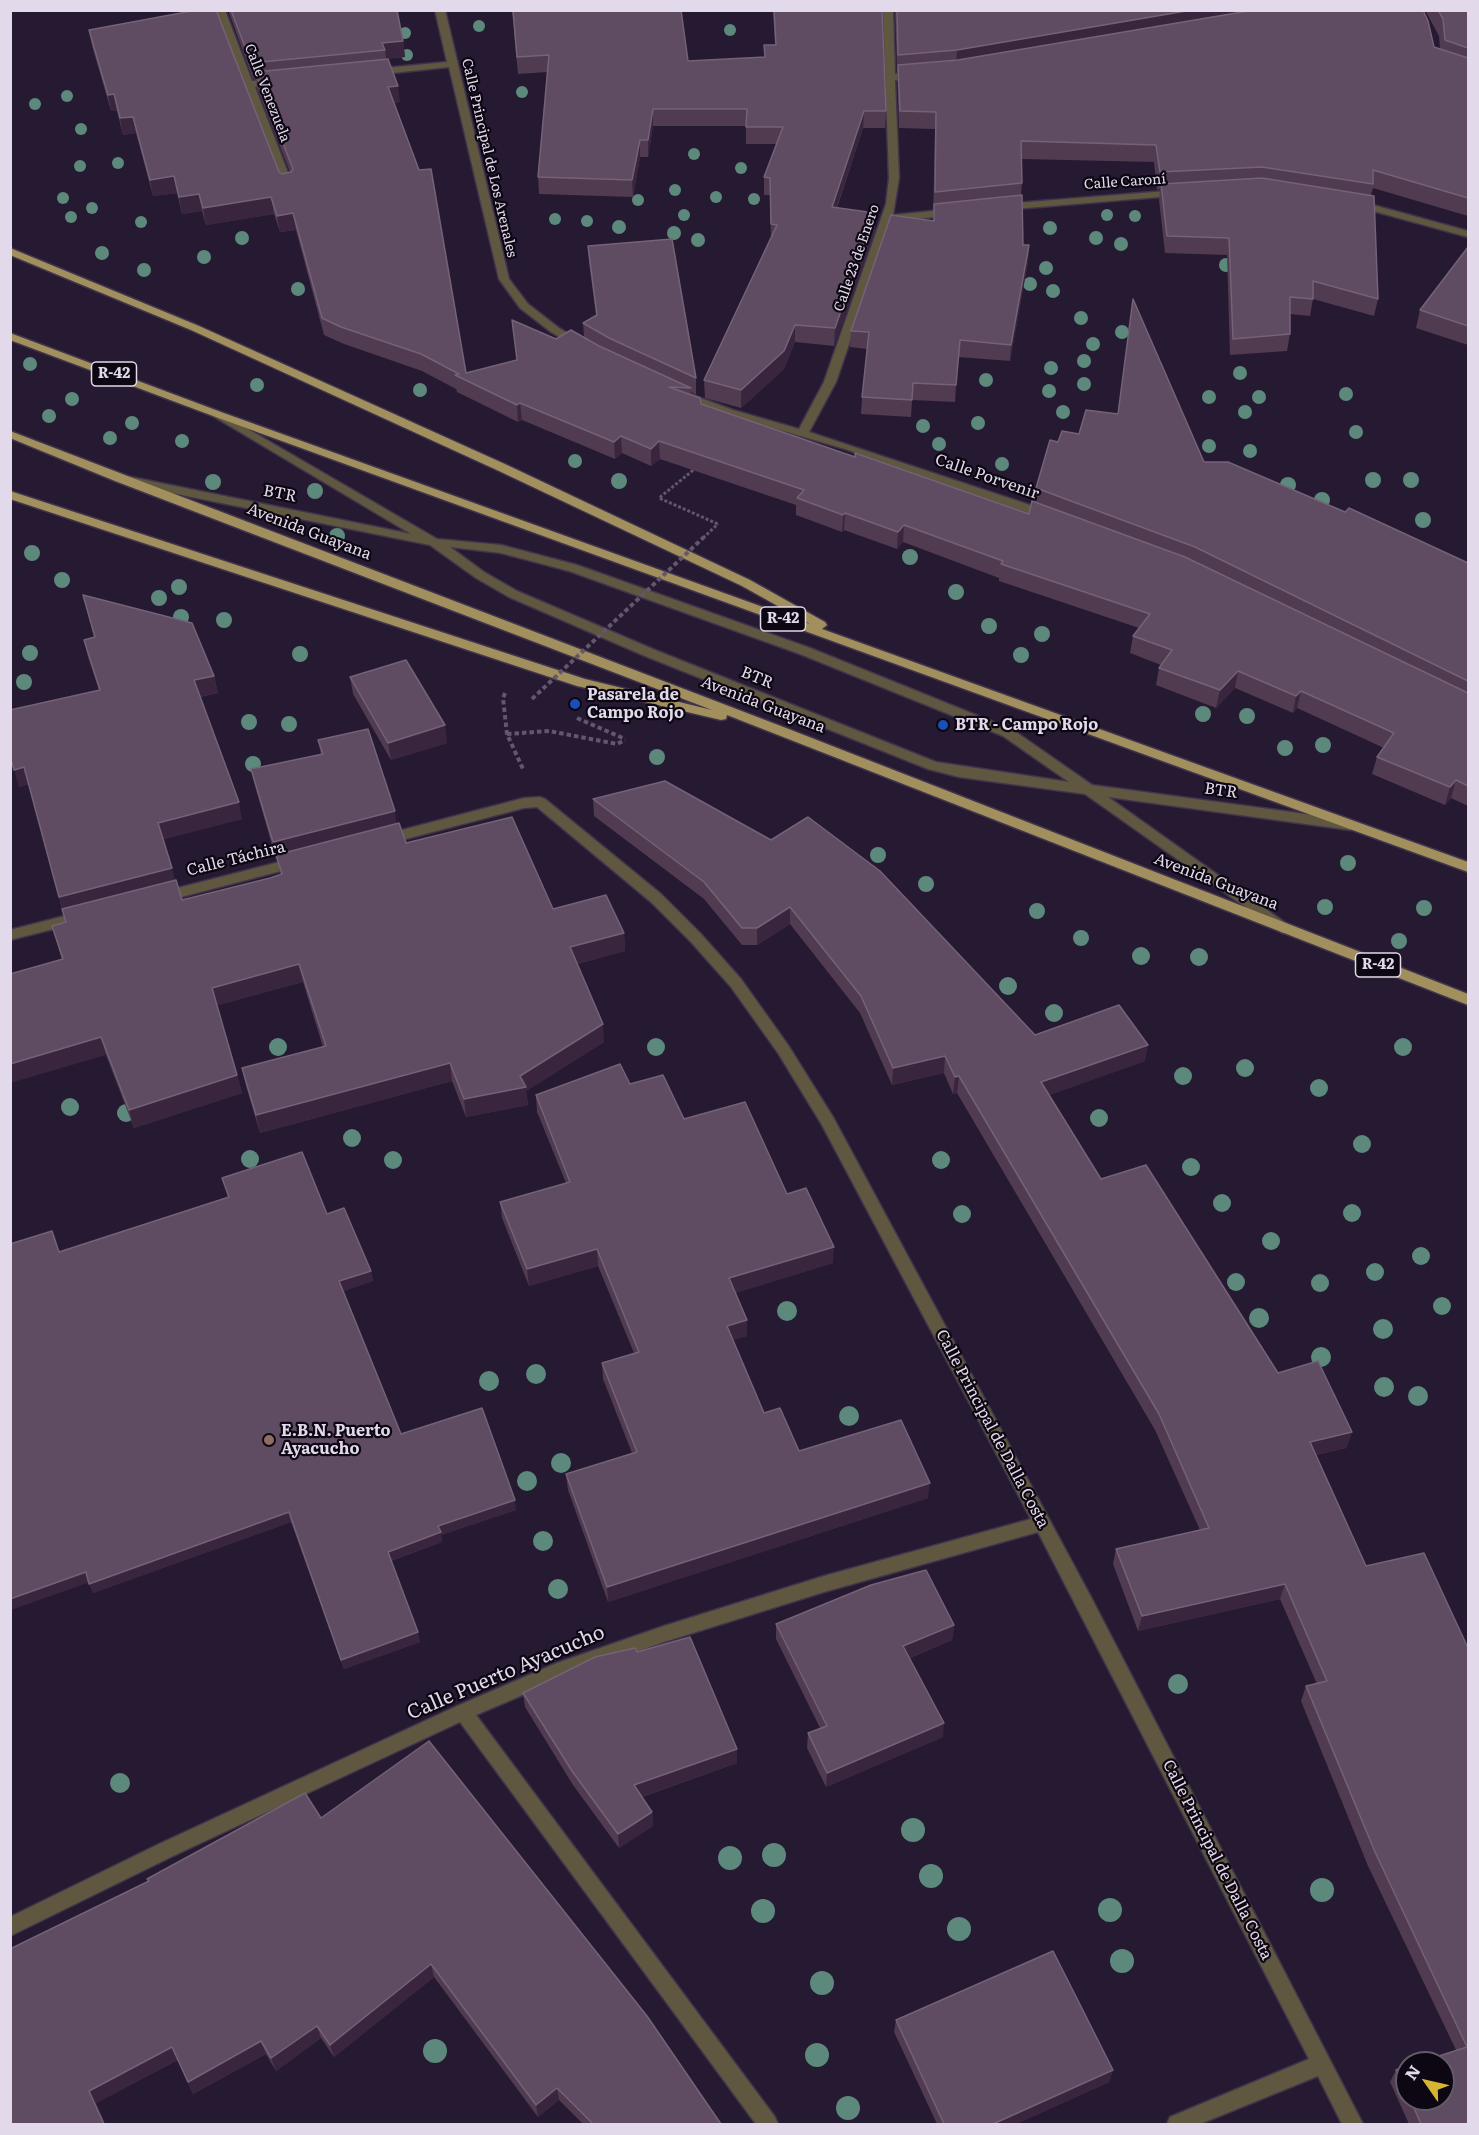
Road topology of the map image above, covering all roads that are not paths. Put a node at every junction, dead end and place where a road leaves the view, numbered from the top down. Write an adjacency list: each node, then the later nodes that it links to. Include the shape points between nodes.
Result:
1 (220, 10): 9 (street, Calle Venezuela)
2 (440, 10): 4 (street, Calle Principal de Los Arenales)
3 (888, 10): 7 (street, Calle 23 de Enero)
4 (453, 64): 5 (street); 19 (street, Calle Principal de Los Arenales, via 504,279 524,306)
5 (362, 73)
6 (927, 75): 7 (street)
7 (891, 77): 15 (street, Calle 23 de Enero, via 894,178)
8 (283, 81): 9 (street)
9 (249, 84): 10 (street, Calle Venezuela)
10 (288, 186)
11 (1191, 192): 13 (street, Calle Caroní)
12 (1347, 201): 16 (street)
13 (988, 208)
14 (965, 211): 15 (street)
15 (887, 219): 22 (street, Calle 23 de Enero, via 830,382)
16 (1468, 234)
17 (10, 251): 28 (main road, via 195,328 503,468 746,583)
18 (10, 336): 21 (main road, R-42)
19 (587, 349)
20 (668, 389): 22 (street, Calle Porvenir)
21 (216, 414): 27 (street, BTR); 28 (main road, R-42)
22 (803, 433): 26 (street, Calle Porvenir)
23 (10, 434): 24 (main road, Avenida Guayana / R-42)
24 (119, 478): 27 (street, BTR); 29 (main road, Avenida Guayana / R-42)
25 (10, 495): 29 (main road, via 582,683)
26 (1055, 518)
27 (434, 542): 30 (street, BTR, via 501,549 573,568 805,651 1008,733); 30 (street, BTR, via 513,594 933,766)
28 (860, 647): 31 (main road, R-42)
29 (781, 731): 37 (main road, Avenida Guayana / R-42)
30 (1088, 789): 31 (street, BTR); 37 (street, BTR)
31 (1350, 825): 34 (main road, R-42)
32 (374, 842): 40 (street, Calle Principal de Dalla Costa, via 540,802 656,898 696,938 736,982 828,1121)
33 (315, 857): 35 (street, Calle Táchira)
34 (1468, 867)
35 (145, 901)
36 (100, 912): 38 (street)
37 (1288, 930): 39 (main road, Avenida Guayana / R-42)
38 (10, 935)
39 (1468, 1000)
40 (1042, 1523): 41 (street, Calle Puerto Ayacucho, via 664,1634 563,1669); 43 (street, Calle Principal de Dalla Costa)
41 (463, 1712): 42 (street, Calle Puerto Ayacucho); 44 (street)
42 (10, 1927)
43 (1322, 2064): 45 (street); 46 (street, Calle Principal de Dalla Costa)
44 (768, 2124)
45 (1177, 2124)
46 (1353, 2124)

